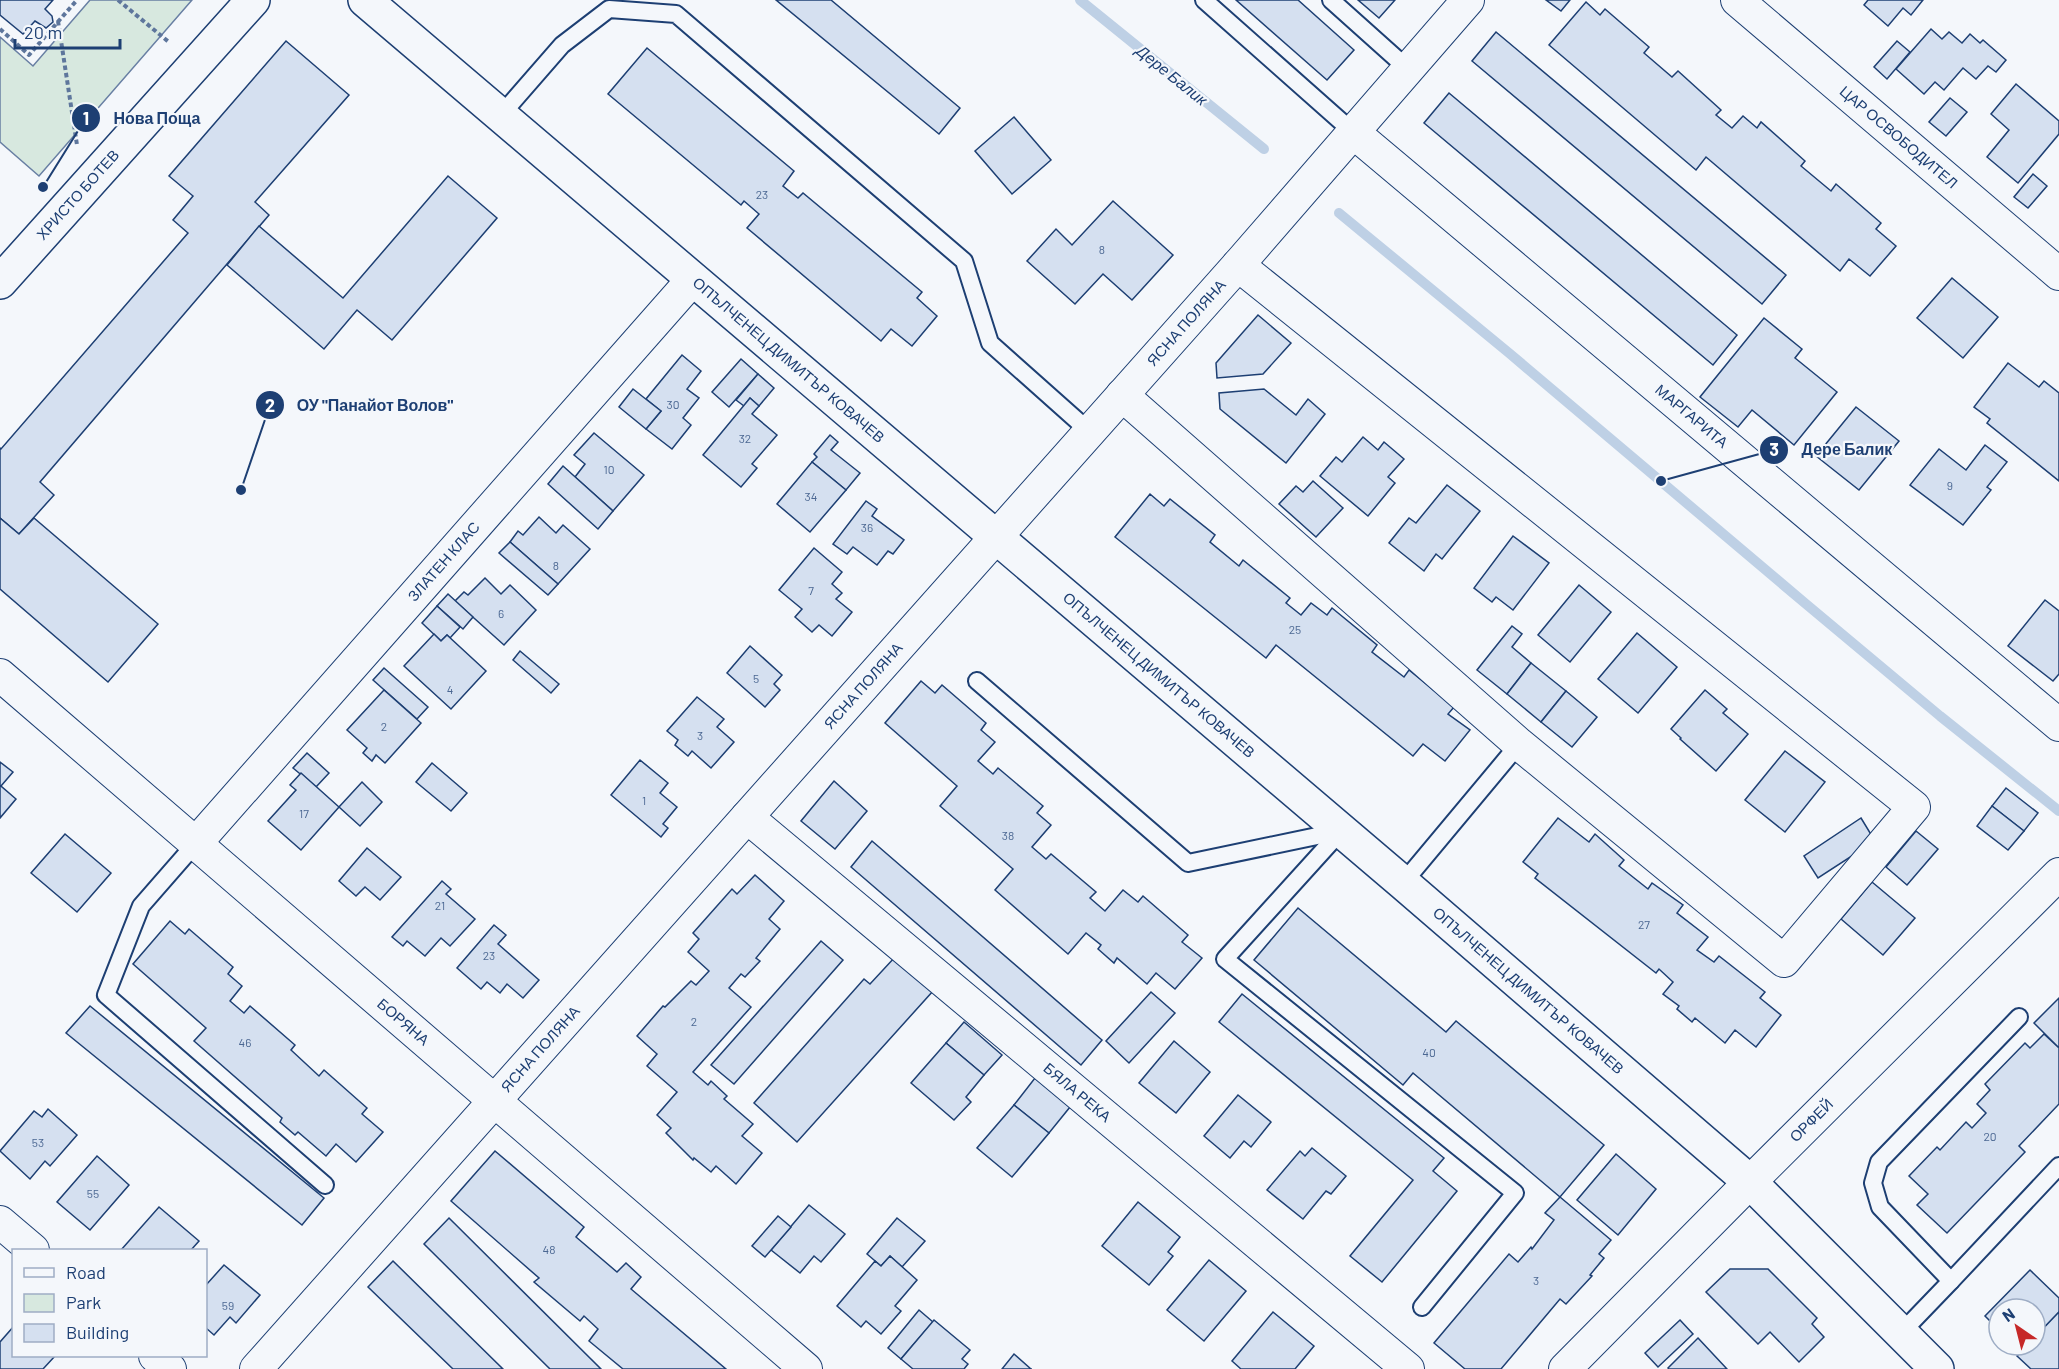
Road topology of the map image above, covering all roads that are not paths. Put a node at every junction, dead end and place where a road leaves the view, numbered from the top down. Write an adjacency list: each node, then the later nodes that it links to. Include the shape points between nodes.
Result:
1 (253, 0): 13 (street, ХРИСТО БОТЕВ)
2 (365, 0): 8 (street, ОПЪЛЧЕНЕЦ ДИМИТЪР КОВАЧЕВ)
3 (1204, 0): 9 (lane)
4 (1331, 0): 7 (lane)
5 (1468, 0): 7 (street, ЯСНА ПОЛЯНА)
6 (1737, 0): 11 (street, ЦАР ОСВОБОДИТЕЛ)
7 (1408, 69): 9 (street, ЯСНА ПОЛЯНА)
8 (501, 116): 12 (street, ОПЪЛЧЕНЕЦ ДИМИТЪР КОВАЧЕВ); 15 (lane, via 562,45 609,9 676,14 964,261 990,343)
9 (1353, 132): 10 (street, ЯСНА ПОЛЯНА); 19 (street, МАРГАРИТА)
10 (1238, 265): 14 (street, ЯСНА ПОЛЯНА); 20 (street, via 1914,807 1784,961)
11 (2059, 274)
12 (693, 279): 16 (street, ОПЪЛЧЕНЕЦ ДИМИТЪР КОВАЧЕВ); 23 (street, ЗЛАТЕН КЛАС)
13 (0, 282)
14 (1122, 395): 15 (street, ЯСНА ПОЛЯНА); 20 (street)
15 (1090, 432): 16 (street, ЯСНА ПОЛЯНА)
16 (996, 538): 21 (street, ЯСНА ПОЛЯНА); 22 (street, ОПЪЛЧЕНЕЦ ДИМИТЪР КОВАЧЕВ)
17 (0, 675): 23 (street, БОРЯНА)
18 (977, 681): 22 (lane, via 1188,863)
19 (2059, 724)
20 (1519, 744): 25 (lane)
21 (747, 817): 27 (street, ЯСНА ПОЛЯНА); 40 (street, БЯЛА РЕКА)
22 (1341, 831): 25 (street, ОПЪЛЧЕНЕЦ ДИМИТЪР КОВАЧЕВ); 34 (lane, via 1225,959 1515,1193)
23 (195, 843): 27 (street, БОРЯНА); 30 (lane, via 141,906 106,995)
24 (2059, 874): 29 (street, ОРФЕЙ)
25 (1403, 883): 29 (street, ОПЪЛЧЕНЕЦ ДИМИТЪР КОВАЧЕВ)
26 (2019, 1017): 33 (lane, via 1879,1162 1873,1183 1880,1207)
27 (495, 1100): 38 (street, ЯСНА ПОЛЯНА); 39 (street, БОРЯНА)
28 (2059, 1166): 33 (lane)
29 (1750, 1182): 35 (street, ОПЪЛЧЕНЕЦ ДИМИТЪР КОВАЧЕВ); 41 (street, ОРФЕЙ)
30 (325, 1185)
31 (0, 1222): 32 (street)
32 (31, 1249)
33 (1951, 1281): 35 (lane)
34 (1422, 1307)
35 (1901, 1333): 42 (street, ОПЪЛЧЕНЕЦ ДИМИТЪР КОВАЧЕВ)
36 (155, 1357): 37 (street)
37 (170, 1369)
38 (256, 1369)
39 (806, 1369)
40 (1408, 1369)
41 (1565, 1369)
42 (1937, 1369)

